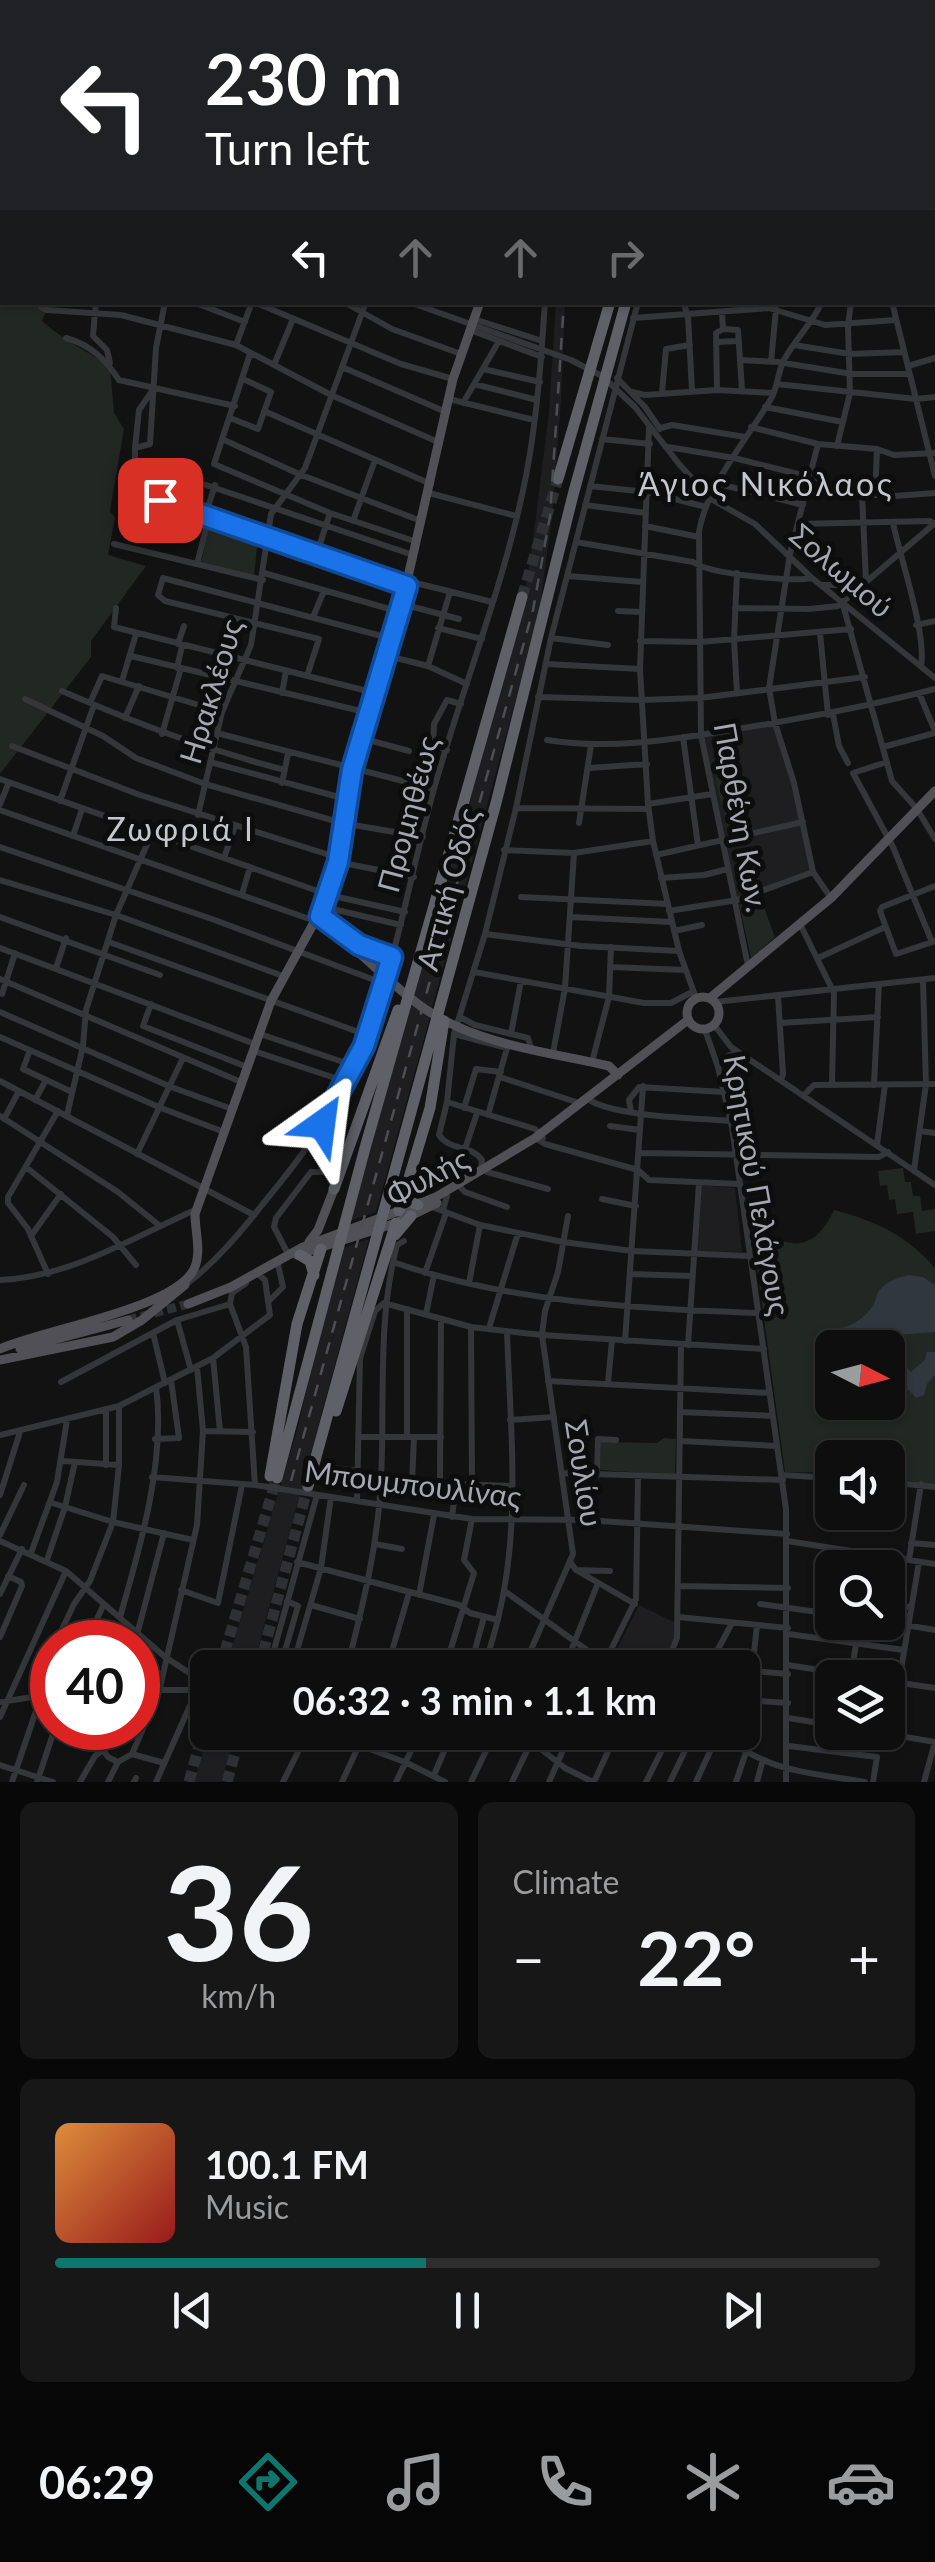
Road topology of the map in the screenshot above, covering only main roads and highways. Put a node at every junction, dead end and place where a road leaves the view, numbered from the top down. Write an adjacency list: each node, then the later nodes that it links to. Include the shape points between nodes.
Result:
1 (479, 305): 8 (main road, via 453,379 408,583 352,770 338,860)
2 (609, 305): 4 (highway)
3 (625, 305): 7 (highway, Αττική Οδός)
4 (558, 479)
5 (522, 597): 9 (highway, Αττική Οδός)
6 (935, 791): 10 (main road, via 831,898)
7 (472, 893): 15 (highway); 26 (highway, Αττική Οδός)
8 (320, 915): 12 (main road, via 436,1016); 18 (main road, via 283,976 255,1043 196,1210)
9 (431, 923): 14 (highway, via 418,944); 20 (highway, Αττική Οδός, via 274,1477 295,1334)
10 (713, 1000): 11 (main road, via 694,995); 11 (main road, via 719,1016 710,1028 695,1028)
11 (688, 1020): 12 (main road, Φυλής)
12 (618, 1075): 13 (main road, Φυλής)
13 (484, 1172): 15 (main road, Φυλής); 15 (main road, Φυλής)
14 (334, 1189): 16 (main road)
15 (404, 1215): 17 (main road, Φυλής); 26 (highway)
16 (322, 1220): 17 (main road); 19 (main road)
17 (325, 1243): 19 (main road, Φυλής); 20 (highway)
18 (199, 1247): 22 (main road, via 191,1274); 24 (main road, via 189,1282)
19 (288, 1257): 20 (highway, via 310,1260); 21 (main road, Φυλής)
20 (314, 1275)
21 (188, 1304)
22 (134, 1306): 24 (main road, via 143,1310); 25 (main road)
23 (128, 1320): 25 (main road)
24 (142, 1320): 25 (main road, via 106,1339)
25 (1, 1354)
26 (322, 1436): 27 (highway, Αττική Οδός)
27 (313, 1490)

